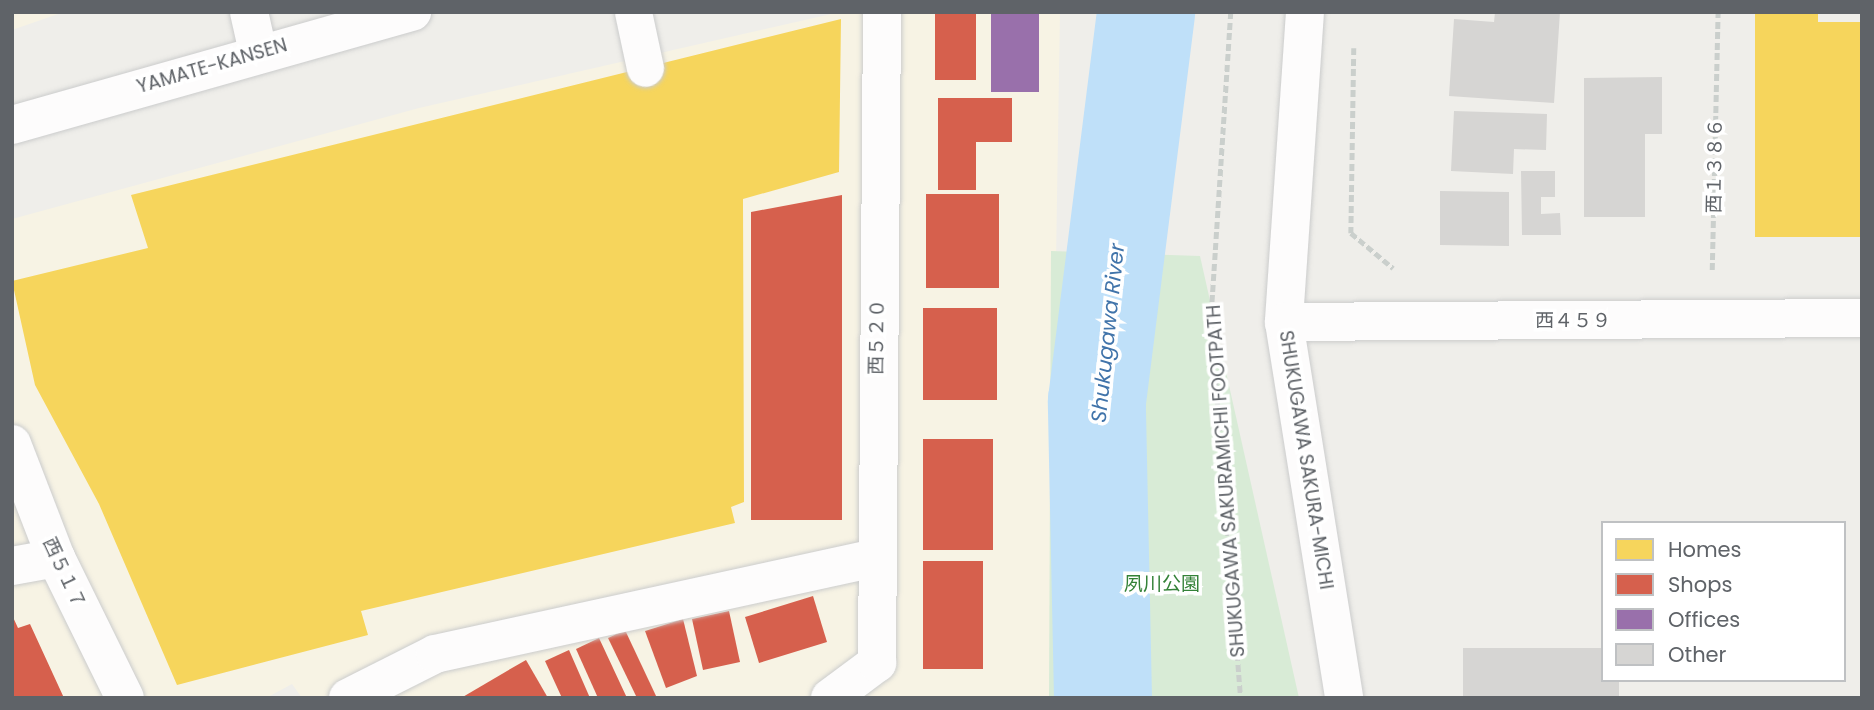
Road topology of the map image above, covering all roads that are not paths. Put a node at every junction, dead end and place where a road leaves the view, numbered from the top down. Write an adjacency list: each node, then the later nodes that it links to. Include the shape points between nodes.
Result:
1 (249, 12): 6 (street)
2 (412, 12): 6 (street, YAMATE-KANSEN)
3 (633, 12): 7 (street)
4 (882, 12): 13 (street, 西５２０)
5 (1305, 12): 10 (street, SHUKUGAWA SAKURA-MICHI)
6 (258, 52): 8 (street, YAMATE-KANSEN)
7 (645, 68)
8 (12, 125)
9 (1862, 318): 10 (street, 西４５９)
10 (1284, 322): 18 (street, SHUKUGAWA SAKURA-MICHI)
11 (12, 444): 12 (street, 西５１７)
12 (56, 558): 14 (street); 15 (street, 西５１７)
13 (874, 558): 16 (street, via 435,654); 17 (street, 西５２０, via 877,663)
14 (12, 566)
15 (125, 698)
16 (348, 698)
17 (830, 698)
18 (1344, 698)

